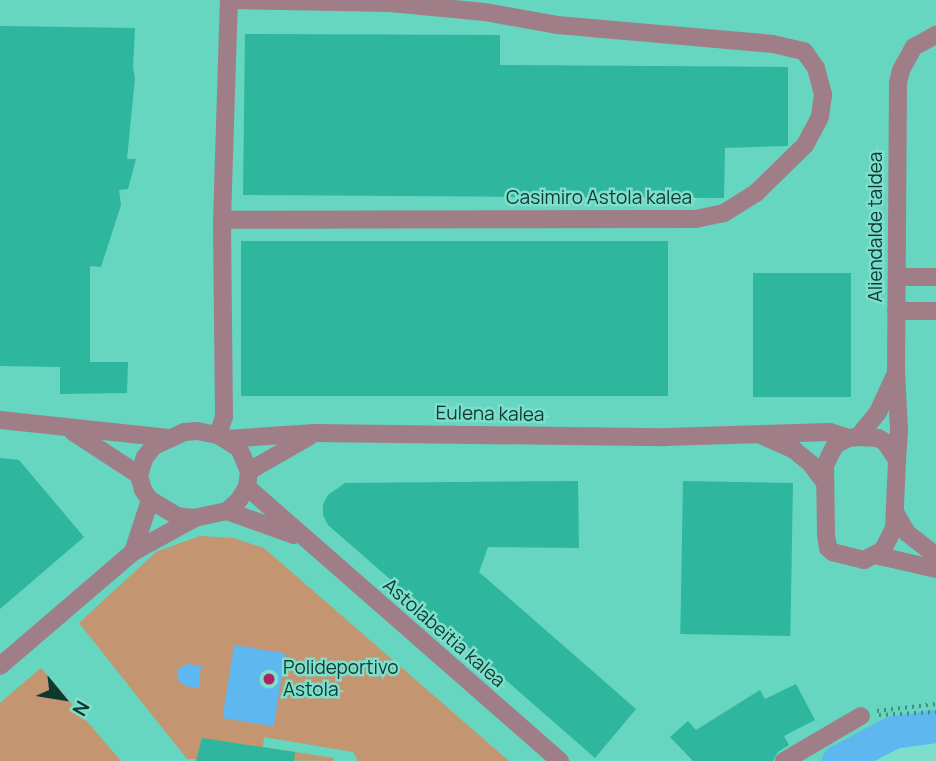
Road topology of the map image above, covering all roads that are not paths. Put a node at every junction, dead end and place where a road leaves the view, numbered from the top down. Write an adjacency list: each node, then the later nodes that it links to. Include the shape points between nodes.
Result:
1 (936, 35): 3 (street, Aliendalde taldea, via 914,47 898,83)
2 (222, 220): 2 (street, Casimiro Astola kalea, via 229,0 390,3 485,12 557,26 773,44 804,51 816,68 823,94 820,117 805,145 740,205 696,219); 8 (street, Casimiro Astola kalea)
3 (897, 277): 4 (street); 5 (street, Aliendalde taldea)
4 (936, 277)
5 (897, 311): 6 (street); 7 (street, Aliendalde taldea)
6 (936, 311)
7 (896, 372): 16 (street, Aliendalde taldea, via 890,393); 17 (street, Aliendalde taldea)
8 (223, 393): 11 (street); 14 (street, Casimiro Astola kalea)
9 (0, 420): 10 (street)
10 (67, 428): 15 (street); 18 (street)
11 (197, 431): 14 (street); 15 (street)
12 (315, 433): 13 (street, Eulena kalea); 14 (street, Eulena kalea); 19 (street)
13 (760, 434): 16 (street, via 830,432); 20 (street, via 794,450)
14 (222, 437): 19 (street, via 239,448)
15 (169, 438): 18 (street, via 145,457)
16 (853, 438): 17 (street, via 878,438); 20 (street, Aliendalde taldea, via 835,445)
17 (897, 460): 23 (street, Aliendalde taldea)
18 (139, 475): 21 (street)
19 (248, 479): 22 (street, via 239,500); 25 (street, Astolabeitia kalea)
20 (823, 481): 27 (street, Aliendalde taldea, via 828,548 852,559)
21 (150, 500): 24 (street, via 177,516); 26 (street)
22 (227, 511): 24 (street); 25 (street, Astolabeitia kalea)
23 (896, 514): 27 (street, Aliendalde taldea, via 890,540); 28 (street, via 907,533)
24 (195, 518): 26 (street)
25 (300, 537): 32 (street, Astolabeitia kalea)
26 (133, 552): 30 (street)
27 (875, 555): 29 (street, Aliendalde taldea)
28 (936, 556)
29 (936, 569)
30 (0, 666)
31 (862, 716): 33 (street)
32 (560, 761)
33 (784, 761)

